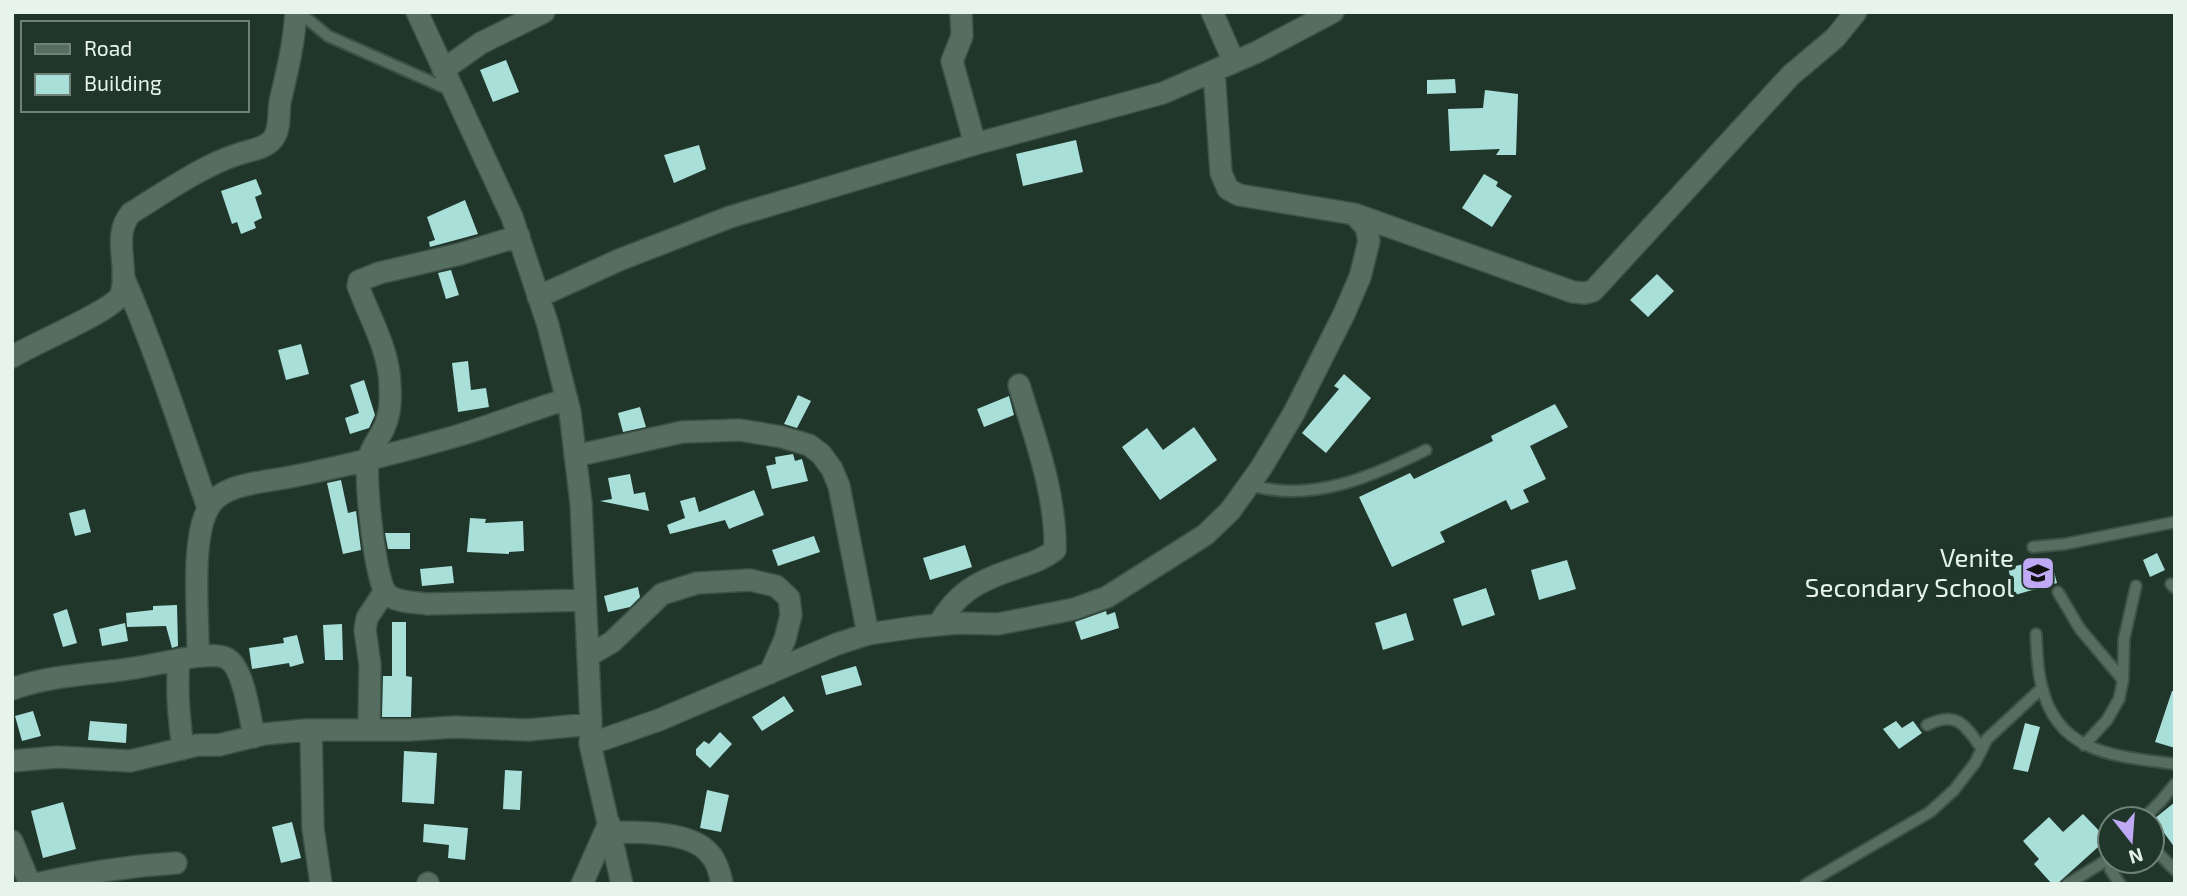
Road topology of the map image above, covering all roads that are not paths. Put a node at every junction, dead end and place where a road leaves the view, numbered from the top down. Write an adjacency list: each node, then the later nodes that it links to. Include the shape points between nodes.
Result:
1 (298, 12): 11 (lane, via 328,36); 15 (street, via 278,129 272,140 211,166 131,214 123,226)
2 (417, 12): 9 (street)
3 (544, 12): 9 (street, via 481,43)
4 (961, 12): 12 (street, via 962,36 952,61)
5 (1212, 12): 8 (street)
6 (1333, 12): 8 (street)
7 (1856, 12): 13 (street, via 1835,38 1791,75 1593,290 1573,292)
8 (1234, 62): 10 (street)
9 (443, 69): 11 (street)
10 (1214, 71): 12 (street, via 1163,93); 13 (street, via 1221,173 1228,189 1239,195)
11 (453, 91): 14 (street)
12 (975, 144): 16 (street, via 730,217)
13 (1354, 214): 23 (street, via 1366,228 1369,241 1360,277 1294,413)
14 (519, 236): 16 (street); 22 (street, via 359,281 390,370 389,411)
15 (123, 276): 17 (street, via 121,295 113,303); 24 (street, via 155,353)
16 (538, 297): 19 (street)
17 (12, 357)
18 (1019, 385): 31 (street, via 1050,495 1055,550 971,587)
19 (566, 398): 21 (street); 22 (street)
20 (1426, 450): 23 (lane, via 1390,468 1308,492 1272,492)
21 (575, 456): 30 (street); 32 (street, via 708,430 740,430 809,445 821,454 839,486)
22 (368, 460): 24 (street, via 223,492); 28 (street, via 373,531)
23 (1250, 485): 31 (street, via 1205,535 1107,597 1074,609 998,624)
24 (208, 508): 35 (street, via 200,538)
25 (2175, 522): 26 (lane)
26 (2034, 547)
27 (2136, 586): 37 (lane, via 2124,639)
28 (385, 591): 30 (street, via 391,597 427,604); 42 (street, via 367,618 365,630)
29 (2058, 592): 37 (lane, via 2080,629)
30 (585, 600): 34 (street)
31 (938, 625): 32 (street)
32 (869, 634): 36 (street)
33 (2036, 634): 38 (lane)
34 (588, 656): 36 (street, via 612,642 662,594 697,583 750,580 776,586 789,598 791,615 785,639); 43 (street)
35 (189, 658): 39 (street, via 45,679); 44 (street, via 225,657 234,665); 46 (street, via 177,679)
36 (770, 673): 43 (street, via 659,720)
37 (2123, 680): 45 (lane, via 2107,720)
38 (2042, 688): 45 (lane, via 2051,713); 47 (lane)
39 (12, 689)
40 (1927, 725): 47 (lane, via 1956,720)
41 (310, 730): 42 (street); 44 (street); 58 (street, via 313,828)
42 (369, 730): 43 (street, via 455,727)
43 (590, 734): 52 (street)
44 (254, 737): 46 (street)
45 (2084, 745): 49 (lane)
46 (183, 749): 48 (street, via 130,761 57,757)
47 (1982, 749): 62 (lane, via 1954,790 1930,812)
48 (12, 761)
49 (2175, 764)
50 (2175, 784): 51 (lane)
51 (2157, 805)
52 (611, 827): 59 (street); 60 (street); 61 (street, via 668,835 708,850)
53 (14, 853): 56 (street)
54 (176, 863): 57 (street, via 87,872)
55 (2096, 867): 63 (lane)
56 (30, 884)
57 (36, 884)
58 (321, 884)
59 (582, 884)
60 (622, 884)
61 (722, 884)
62 (1806, 884)
63 (2068, 884)

